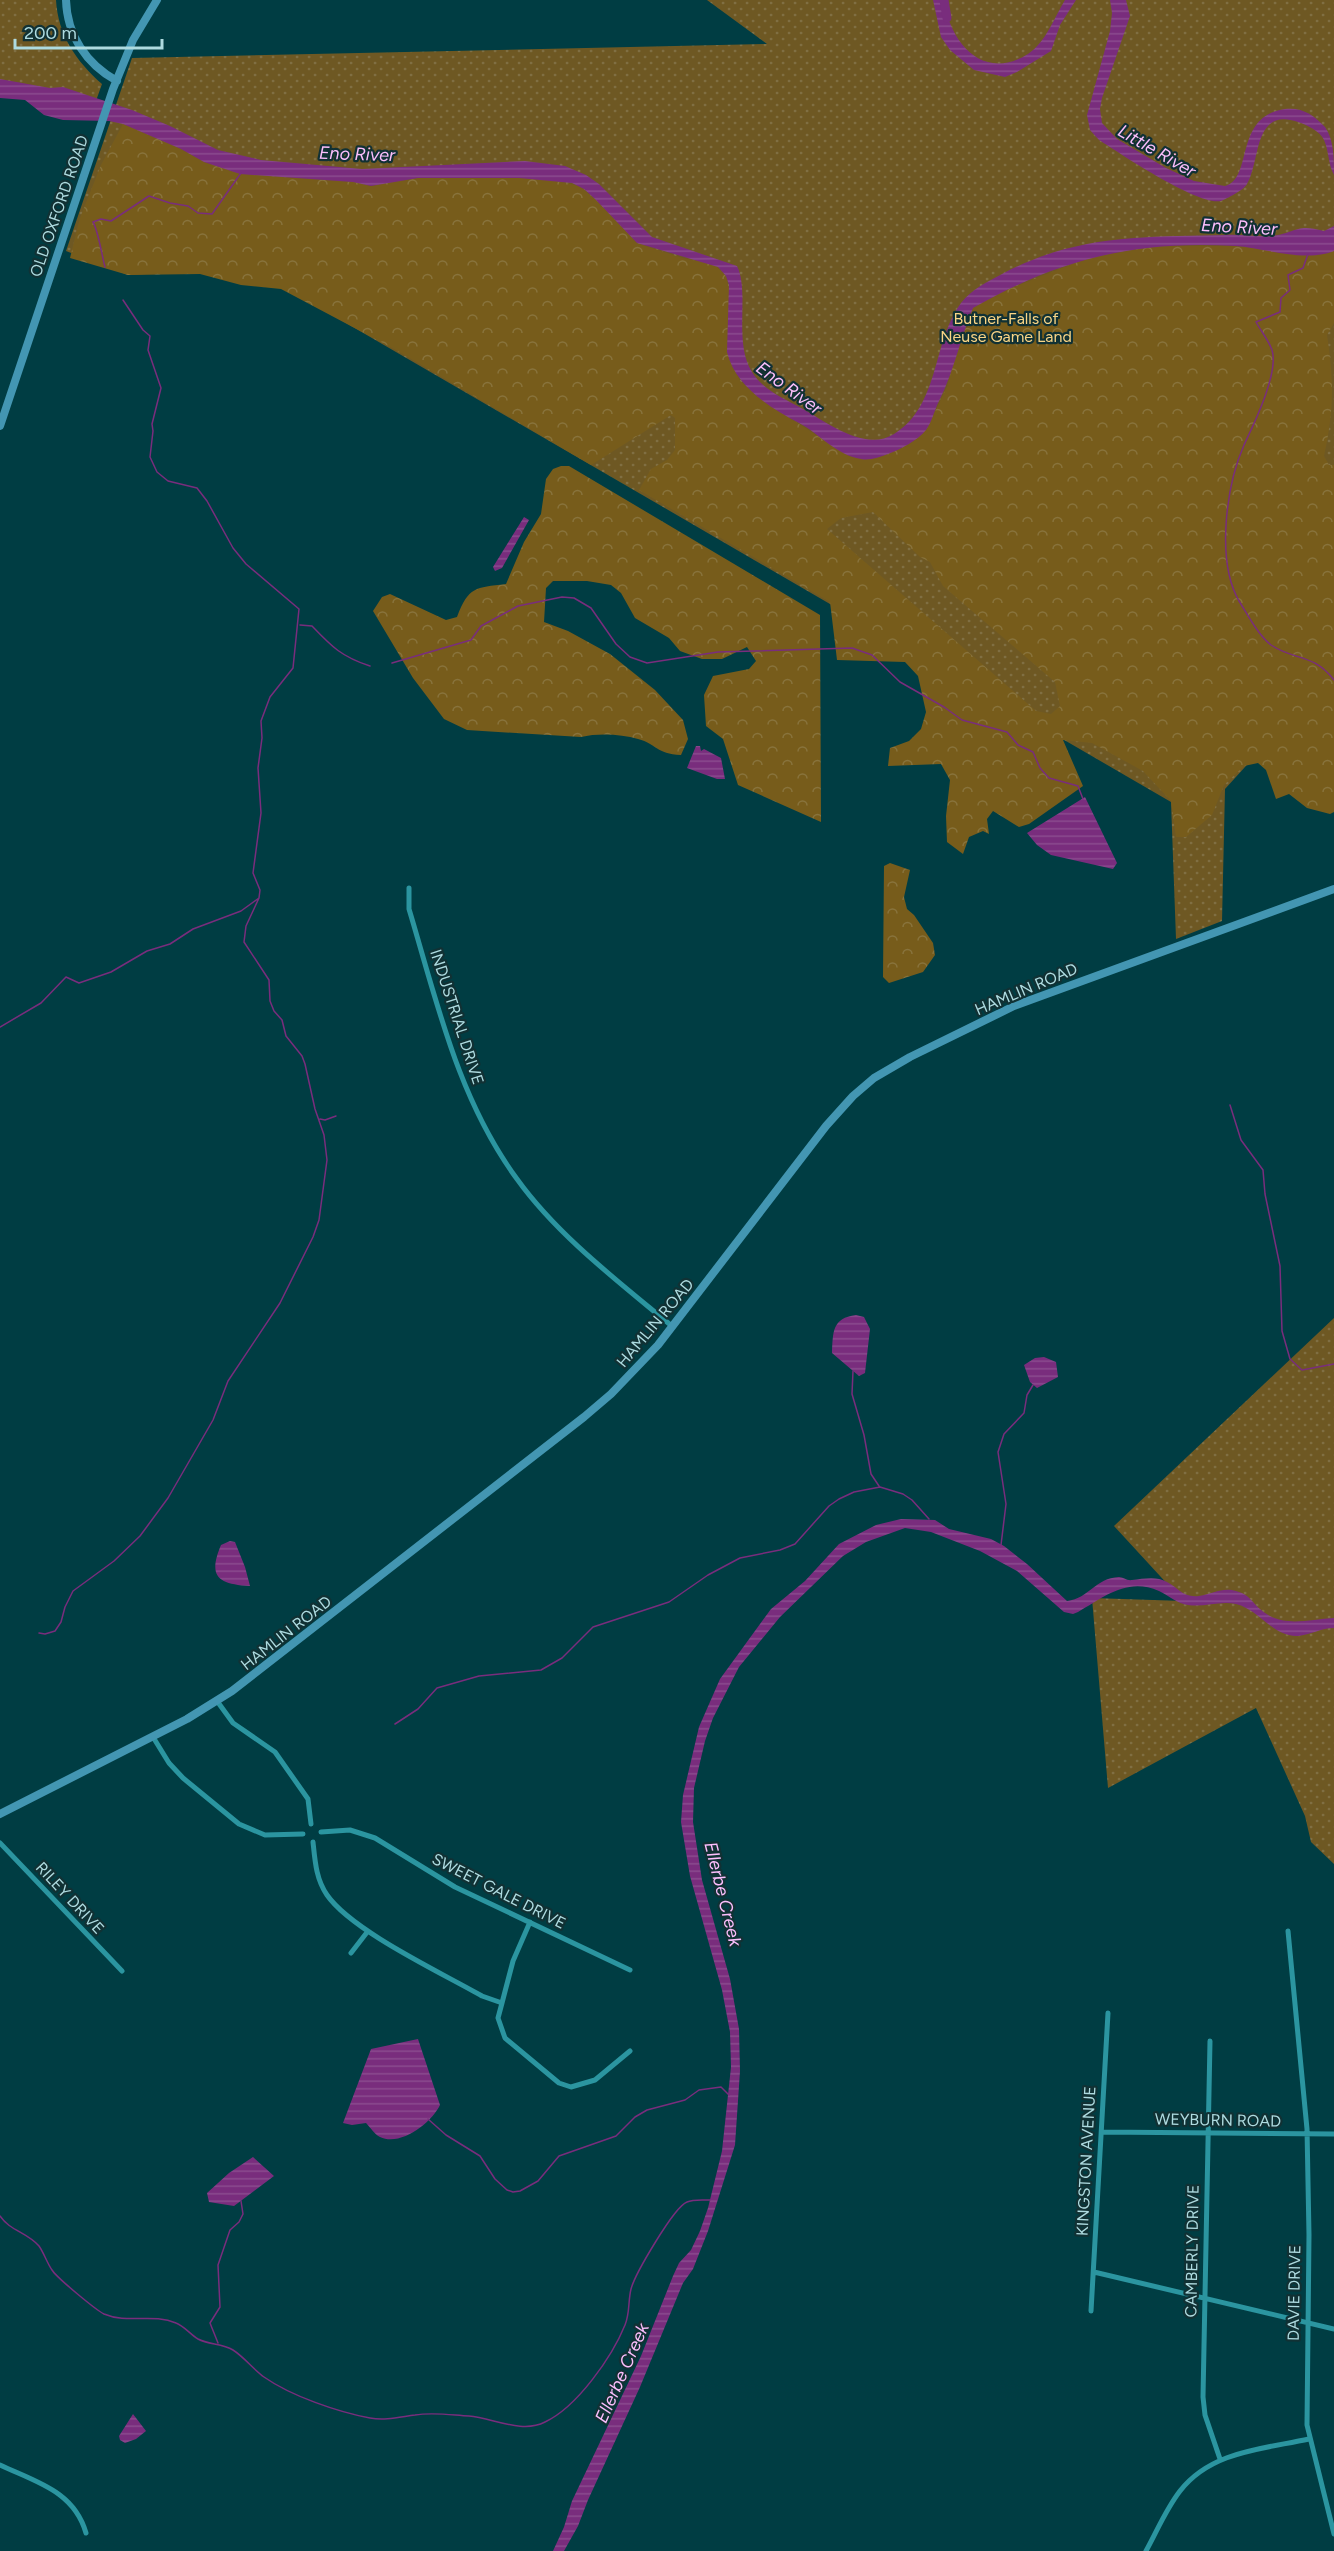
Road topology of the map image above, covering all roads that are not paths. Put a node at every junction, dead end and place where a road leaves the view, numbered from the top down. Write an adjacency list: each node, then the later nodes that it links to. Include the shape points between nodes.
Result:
1 (66, 0): 3 (street, via 79,45)
2 (158, 0): 3 (street, OLD OXFORD ROAD, via 137,32)
3 (115, 85): 4 (street, OLD OXFORD ROAD)
4 (0, 426)
5 (409, 888): 7 (street, INDUSTRIAL DRIVE, via 409,909 458,1071 508,1167 570,1238)
6 (1334, 889): 7 (street, HAMLIN ROAD, via 1030,999 874,1078 826,1126)
7 (673, 1327): 8 (street, HAMLIN ROAD, via 638,1367 584,1417)
8 (217, 1701): 9 (street, HAMLIN ROAD); 11 (street, via 233,1723 275,1752 308,1799)
9 (153, 1737): 10 (street, HAMLIN ROAD); 13 (street, via 183,1778 239,1824 265,1835)
10 (0, 1814)
11 (311, 1824): 12 (street); 13 (street)
12 (321, 1832): 14 (street); 16 (street, SWEET GALE DRIVE, via 350,1830 366,1834 455,1887)
13 (303, 1834): 14 (street)
14 (313, 1842): 17 (street, via 317,1872 328,1896)
15 (0, 1843): 21 (street, RILEY DRIVE)
16 (530, 1922): 20 (street, SWEET GALE DRIVE); 22 (street)
17 (368, 1931): 19 (street); 22 (street)
18 (1288, 1931): 29 (street, DAVIE DRIVE)
19 (351, 1953)
20 (630, 1970)
21 (122, 1971)
22 (501, 2003): 25 (street, via 499,2025 505,2038 566,2086 577,2087 595,2080)
23 (1108, 2013): 26 (street, KINGSTON AVENUE)
24 (1210, 2041): 27 (street, CAMBERLY DRIVE)
25 (630, 2051)
26 (1102, 2132): 27 (street, WEYBURN ROAD); 30 (street, KINGSTON AVENUE)
27 (1208, 2133): 29 (street, WEYBURN ROAD); 31 (street, CAMBERLY DRIVE)
28 (1334, 2134): 29 (street, WEYBURN ROAD)
29 (1307, 2135): 33 (street, DAVIE DRIVE)
30 (1094, 2272): 31 (street); 32 (street, KINGSTON AVENUE)
31 (1204, 2298): 33 (street); 36 (street, CAMBERLY DRIVE, via 1203,2407)
32 (1091, 2311)
33 (1308, 2323): 34 (street); 35 (street, DAVIE DRIVE)
34 (1334, 2328)
35 (1309, 2439): 36 (street); 39 (street, DAVIE DRIVE)
36 (1220, 2459): 40 (street, via 1201,2470 1180,2491)
37 (0, 2465): 38 (street, via 65,2498 77,2511)
38 (86, 2533)
39 (1334, 2534)
40 (1146, 2551)

